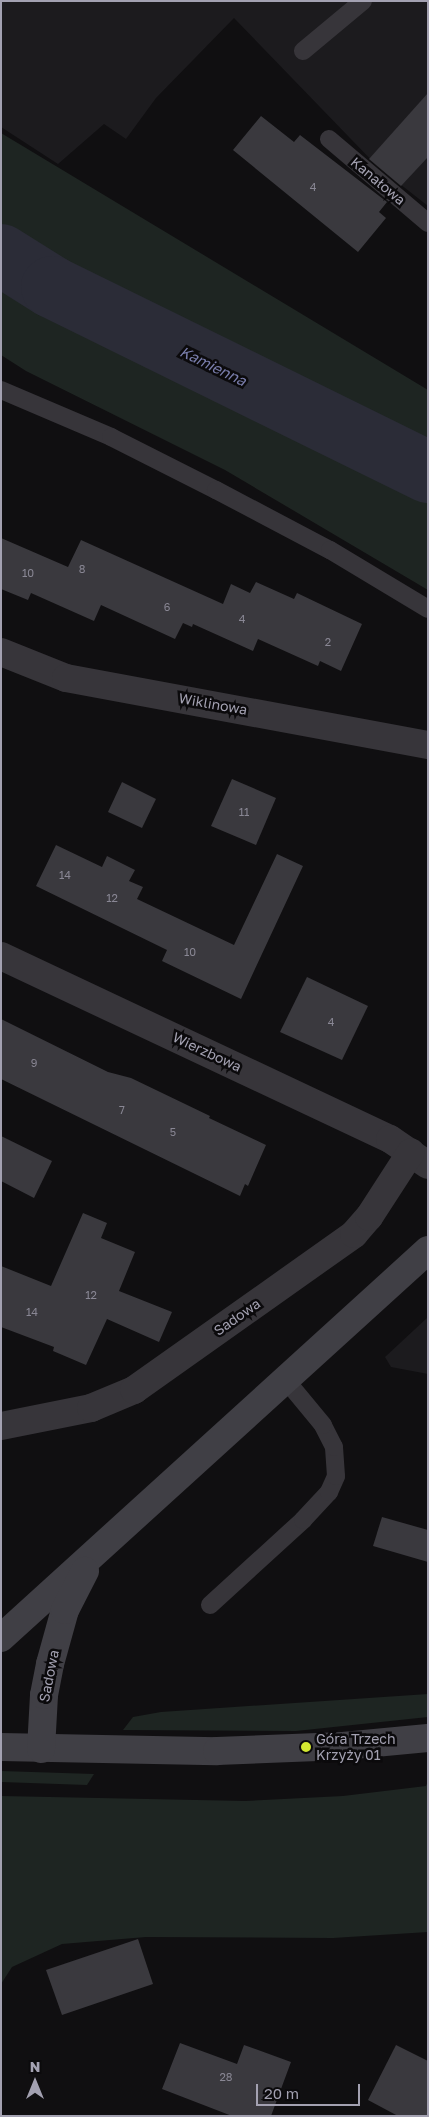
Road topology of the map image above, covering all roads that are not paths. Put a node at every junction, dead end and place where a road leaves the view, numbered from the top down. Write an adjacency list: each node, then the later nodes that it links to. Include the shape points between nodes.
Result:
1 (363, 1): 2 (lane)
2 (303, 52)
3 (329, 139): 4 (lane, Kanałowa)
4 (428, 223)
5 (1, 390): 6 (lane, via 111,437 216,490 330,550)
6 (428, 609)
7 (1, 652): 8 (street, Wiklinowa, via 66,678)
8 (428, 745)
9 (1, 956): 10 (street, Wierzbowa, via 358,1124)
10 (419, 1159): 13 (street, Sadowa, via 354,1234 134,1390 91,1408)
11 (428, 1250): 12 (street, Sadowa)
12 (285, 1379): 14 (street, Sadowa); 15 (lane, via 323,1425 334,1447 336,1476 329,1492 303,1520)
13 (1, 1426)
14 (95, 1552): 16 (street, Sadowa); 19 (street, Sadowa, via 65,1610 44,1695)
15 (210, 1604)
16 (3, 1644)
17 (428, 1738): 19 (street, via 343,1746 217,1751)
18 (1, 1747): 19 (street)
19 (41, 1749)

